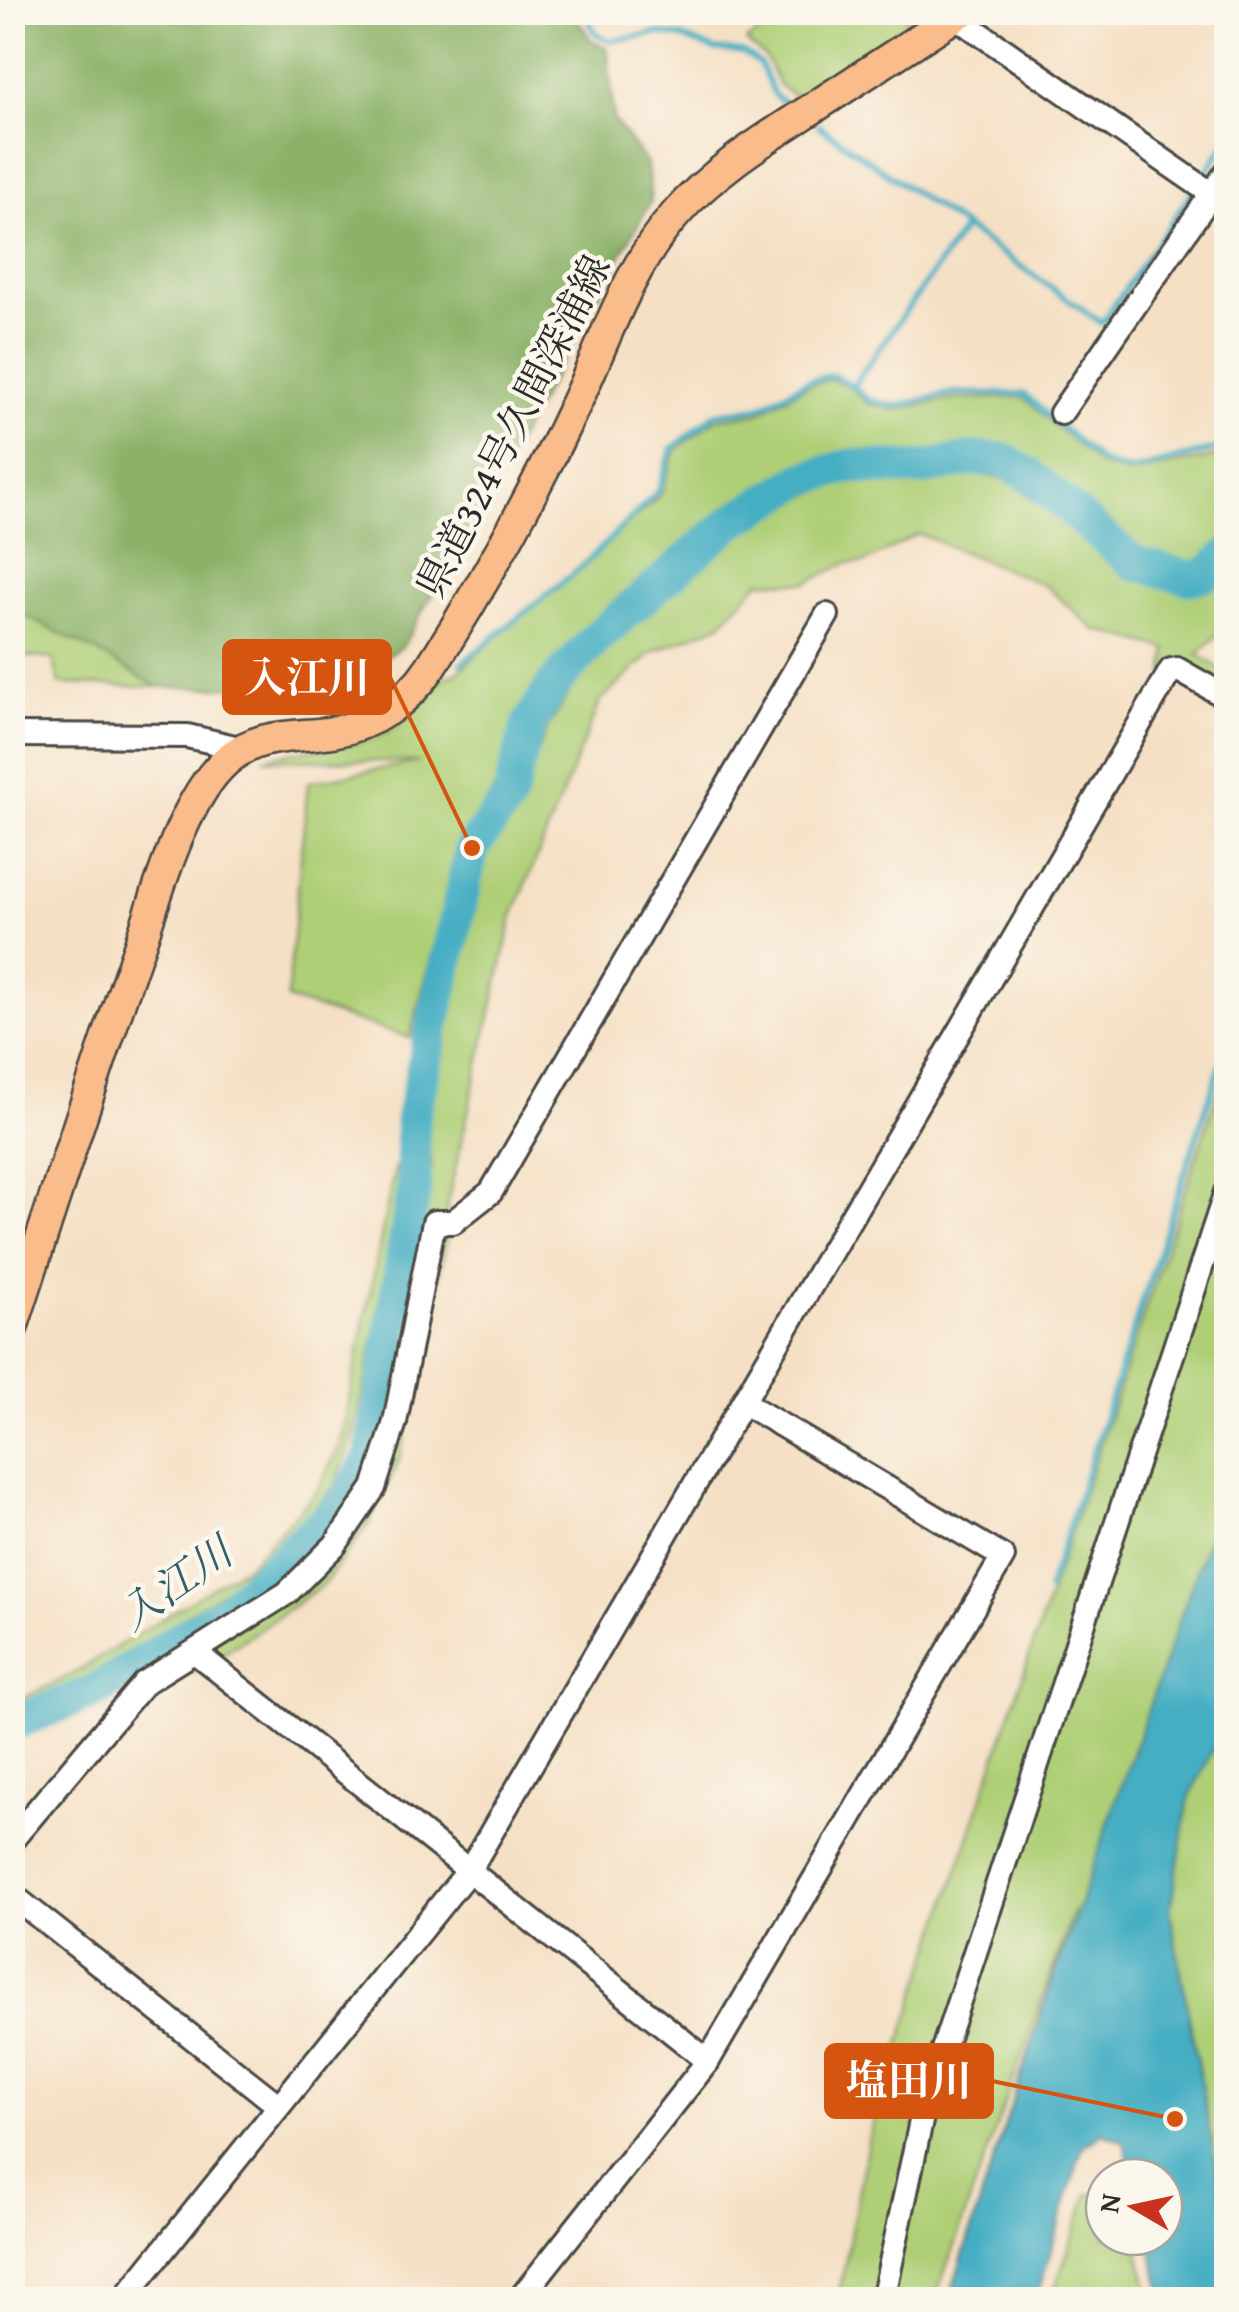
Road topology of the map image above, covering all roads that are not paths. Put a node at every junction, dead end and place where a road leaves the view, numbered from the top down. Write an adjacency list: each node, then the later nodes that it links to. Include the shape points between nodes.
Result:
1 (955, 14): 3 (street); 8 (main road, 県道324号久間深浦線, via 770,136 709,180 674,216 648,252 538,482 410,696 366,722 278,736)
2 (1226, 173): 3 (street)
3 (1212, 194): 4 (street)
4 (1061, 413)
5 (827, 615): 12 (street, via 491,1192 452,1222 434,1222 395,1422 374,1488 336,1545 286,1592)
6 (1226, 697): 11 (street, via 1171,670)
7 (12, 735): 8 (street, via 187,736)
8 (244, 749): 10 (main road, 県道324号久間深浦線, via 201,792 176,844)
9 (1226, 1192): 20 (street, via 924,2107)
10 (12, 1328)
11 (744, 1404): 14 (street); 16 (street, via 1003,1557)
12 (196, 1653): 13 (street, via 144,1683); 14 (street)
13 (12, 1840)
14 (470, 1869): 16 (street); 17 (street)
15 (12, 1895): 17 (street)
16 (708, 2061): 19 (street)
17 (280, 2106): 18 (street)
18 (123, 2300)
19 (519, 2300)
20 (884, 2300)

